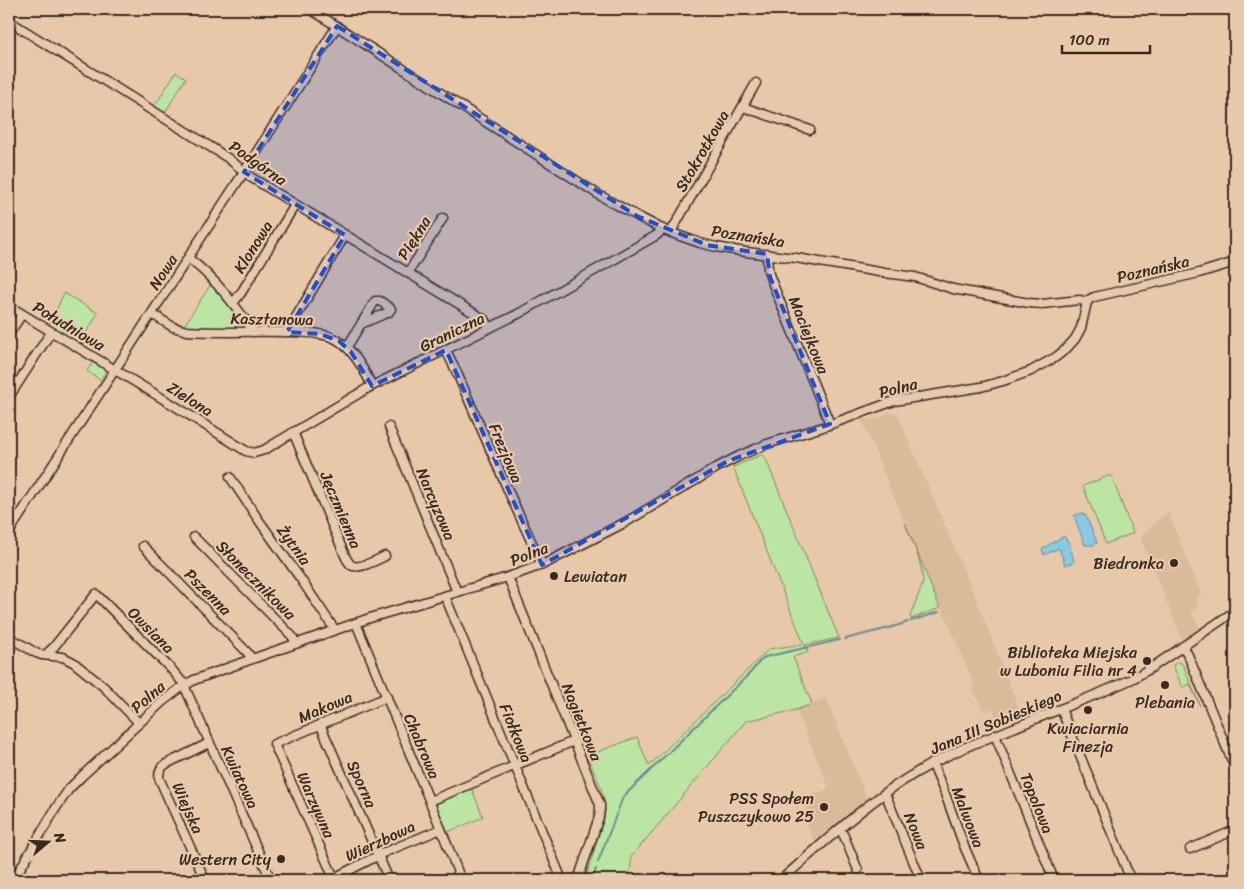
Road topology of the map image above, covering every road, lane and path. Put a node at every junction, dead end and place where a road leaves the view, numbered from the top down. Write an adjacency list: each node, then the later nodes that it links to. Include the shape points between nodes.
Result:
1 (310, 9): 3 (street, Poznańska)
2 (9, 21): 7 (street, Podgórna, via 217,151)
3 (337, 26): 7 (street, Nowa); 10 (street, Poznańska, via 599,195)
4 (756, 83): 5 (street, Stokrotkowa)
5 (743, 107): 6 (street); 10 (street, Stokrotkowa)
6 (810, 130)
7 (244, 172): 8 (street, Podgórna); 13 (street, Nowa)
8 (296, 205): 11 (street, Podgórna); 16 (street, Klonowa)
9 (443, 218): 15 (street, Piękna)
10 (667, 231): 12 (street, Poznańska, via 716,247); 22 (street, Graniczna)
11 (346, 235): 15 (street, Podgórna); 25 (street)
12 (767, 254): 17 (street, Poznańska, via 919,277 953,289 1029,303); 32 (street, Maciejkowa, via 770,277)
13 (188, 258): 16 (street, via 209,275); 20 (street, Nowa)
14 (1235, 262): 17 (street, Poznańska, via 1097,296)
15 (408, 273): 22 (street, Podgórna, via 482,318)
16 (233, 302): 24 (street)
17 (1087, 302): 32 (street, Polna, via 1081,328 1074,339 1058,355 1034,369 988,385 898,400)
18 (9, 306): 19 (street, Południowa)
19 (22, 314): 23 (street, Południowa); 26 (street)
20 (152, 314): 24 (street, Kasztanowa, via 182,331); 29 (street, Nowa)
21 (361, 324): 27 (street)
22 (490, 328): 28 (street, Graniczna)
23 (51, 332): 29 (street, Południowa); 31 (street)
24 (254, 332): 25 (street, Kasztanowa)
25 (287, 332): 27 (street, Kasztanowa, via 325,335)
26 (9, 334)
27 (347, 347): 30 (street, Kasztanowa)
28 (446, 350): 30 (street, Graniczna); 41 (street, Frezjowa)
29 (114, 370): 35 (street, Zielona); 37 (street, Nowa)
30 (372, 386): 34 (street, Graniczna)
31 (9, 397)
32 (830, 424): 41 (street, Polna, via 767,444 722,464 626,522)
33 (389, 427): 43 (street, Narcyzowa)
34 (293, 432): 35 (street, Graniczna, via 261,452); 40 (street, Jęczmienna, via 346,558 356,567)
35 (250, 453)
36 (230, 477): 47 (street, Żytnia)
37 (9, 532)
38 (194, 537): 49 (street, Słonecznikowa, via 292,636)
39 (143, 546): 52 (street, Pszenna)
40 (385, 556)
41 (542, 565): 42 (street, Polna)
42 (508, 577): 43 (street, Polna); 59 (street, Nagietkowa)
43 (457, 592): 44 (street, Polna)
44 (445, 596): 46 (street, Polna); 63 (street, Fiołkowa)
45 (1235, 611): 50 (street, Jana III Sobieskiego)
46 (356, 623): 47 (street, Polna); 54 (street, Chabrowa)
47 (334, 630): 49 (street, Polna)
48 (9, 637): 51 (street)
49 (296, 644): 52 (street, Polna)
50 (1183, 646): 55 (street, Jana III Sobieskiego, via 1132,679); 64 (street)
51 (44, 655): 53 (street, Owsiana, via 96,594); 56 (street, via 74,662)
52 (252, 659): 53 (street, Polna)
53 (184, 686): 56 (street, Polna); 60 (street, Kwiatowa)
54 (386, 697): 57 (street, Makowa); 66 (street, Chabrowa)
55 (1061, 709): 58 (street, Jana III Sobieskiego); 85 (street)
56 (139, 723): 74 (street, Polna, via 70,789)
57 (320, 724): 61 (street, Makowa); 71 (street, Sporna)
58 (995, 735): 62 (street, Jana III Sobieskiego); 84 (street, Topolowa)
59 (574, 741): 63 (street); 80 (street, Nagietkowa, via 600,808)
60 (209, 743): 75 (street, Wiejska, via 166,764 159,773); 76 (street, Kwiatowa)
61 (274, 744): 73 (street, Warzywna)
62 (932, 763): 65 (street, Jana III Sobieskiego); 83 (street, Malwowa)
63 (515, 766): 66 (street); 79 (street, Fiołkowa)
64 (1235, 768)
65 (885, 793): 68 (street, Jana III Sobieskiego); 82 (street, Nowa)
66 (430, 801): 67 (street, Chabrowa)
67 (441, 828): 71 (street, Wierzbowa); 78 (street, Chabrowa)
68 (840, 829): 72 (street); 81 (street, Jana III Sobieskiego)
69 (1235, 830): 70 (street)
70 (1190, 849)
71 (378, 855): 73 (street, Wierzbowa); 77 (street, Sporna)
72 (858, 870)
73 (332, 879)
74 (12, 880)
75 (205, 880)
76 (272, 880)
77 (389, 880)
78 (462, 880)
79 (562, 880)
80 (578, 880)
81 (781, 880)
82 (921, 880)
83 (979, 880)
84 (1054, 880)
85 (1132, 880)

